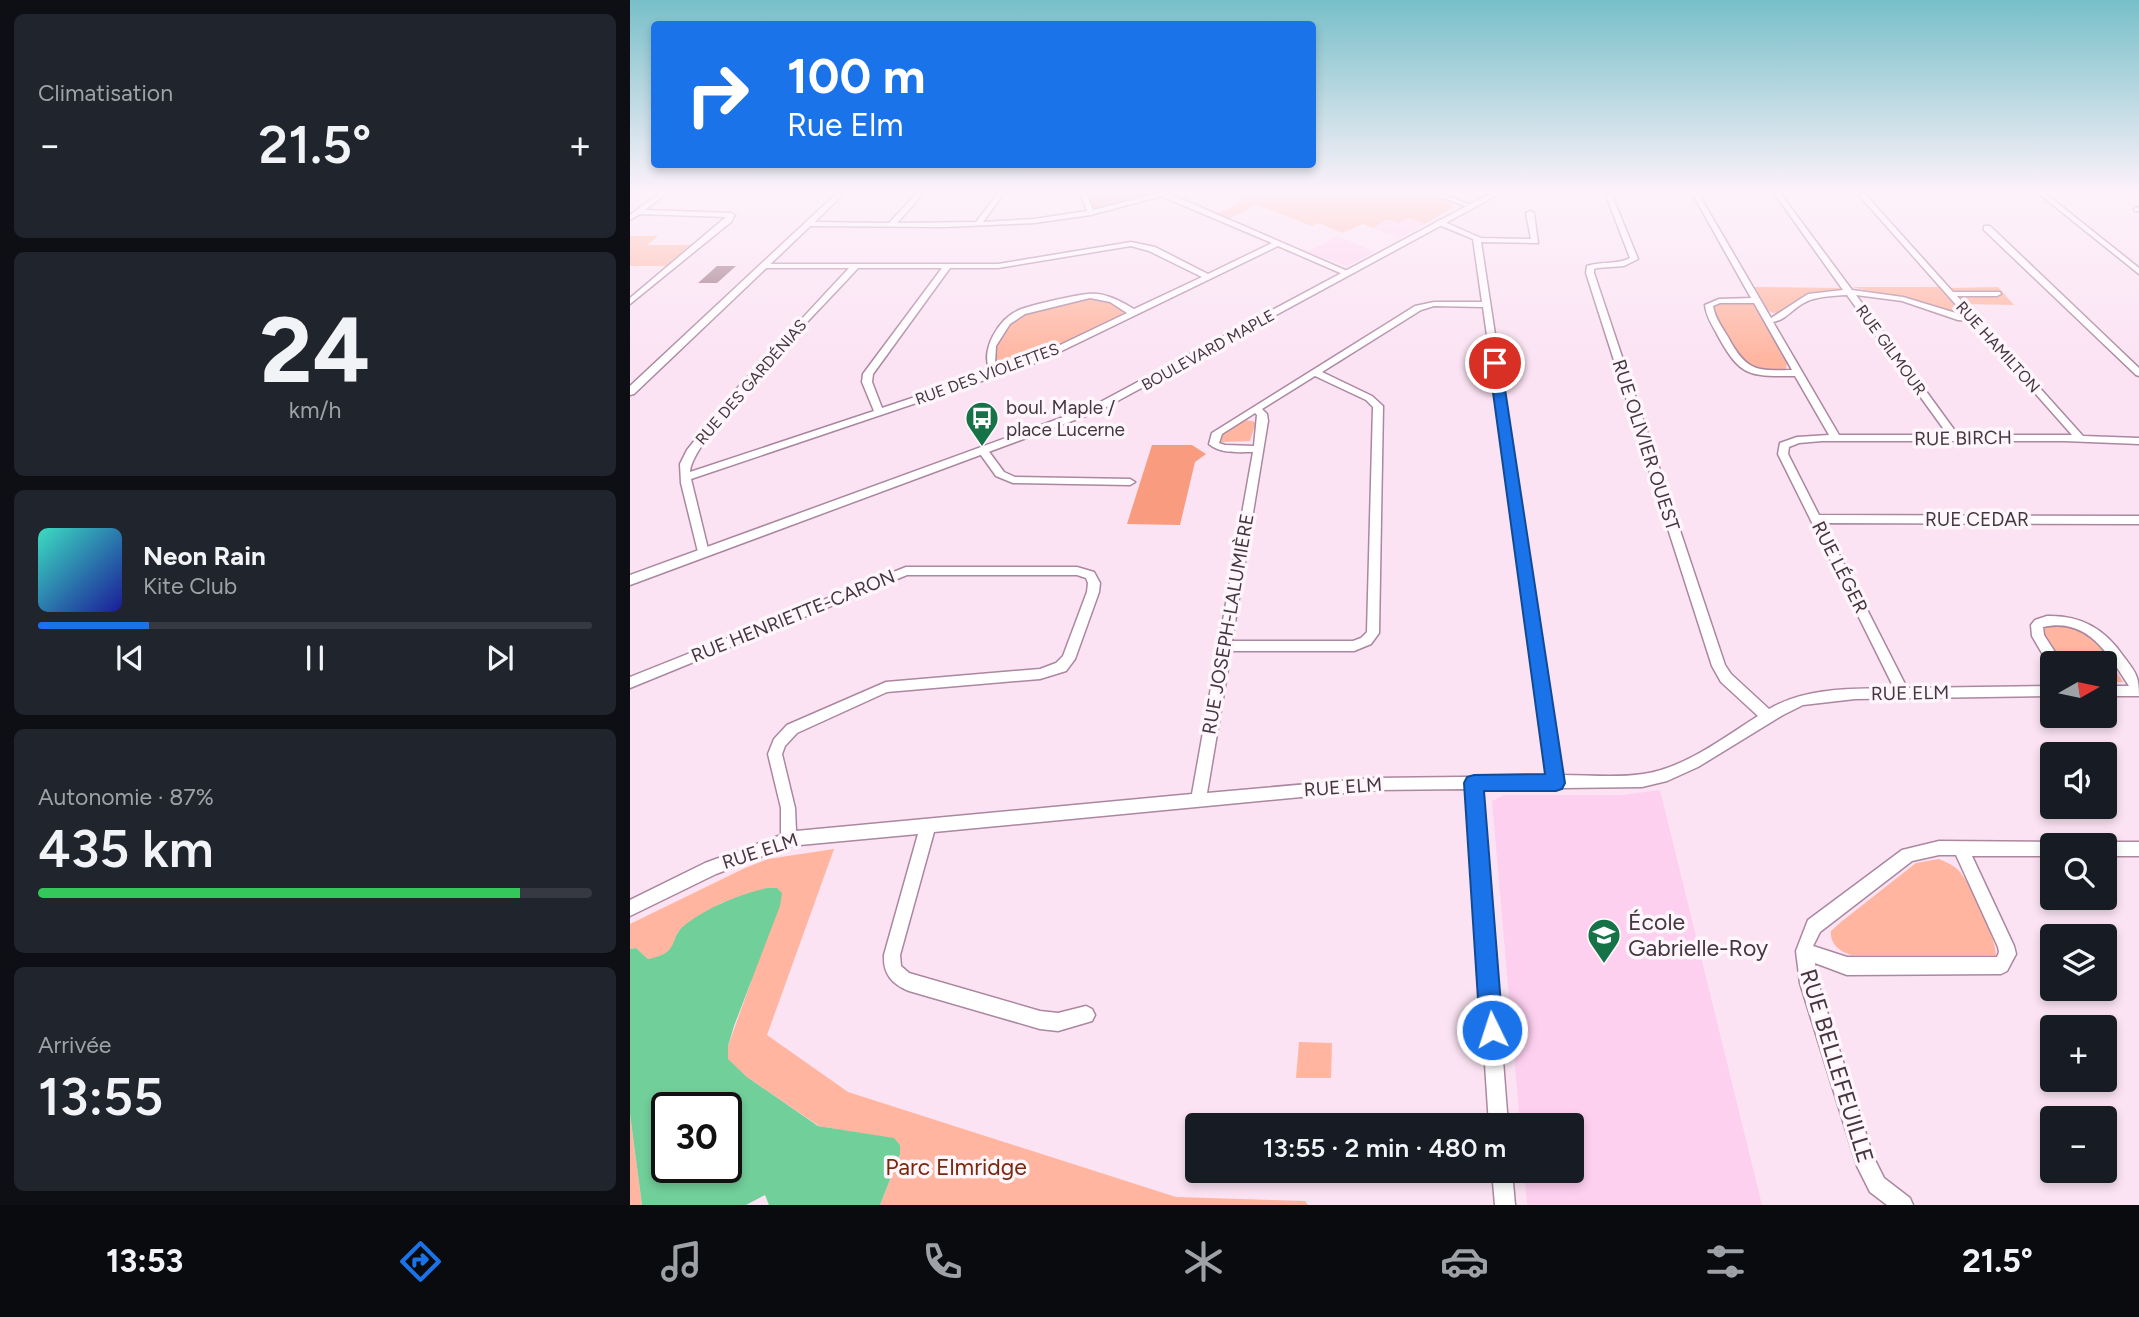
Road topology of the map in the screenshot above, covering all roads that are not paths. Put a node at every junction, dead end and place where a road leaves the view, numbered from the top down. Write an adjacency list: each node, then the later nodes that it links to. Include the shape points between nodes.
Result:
1 (692, 249): 25 (street)
2 (783, 249): 15 (street)
3 (1102, 249): 17 (street, via 1014,265)
4 (1152, 249): 20 (street)
5 (1265, 249): 20 (street, RUE DES VIOLETTES)
6 (1293, 249): 19 (street)
7 (1391, 249): 19 (street, BOULEVARD MAPLE)
8 (1478, 249): 26 (street)
9 (1630, 249): 59 (street, RUE OLIVIER OUEST, via 1634,259 1625,264 1595,265 1590,273 1719,666)
10 (1728, 249): 24 (street)
11 (1818, 249): 21 (street, RUE GILMOUR)
12 (1911, 249): 22 (street, RUE HAMILTON)
13 (2009, 249): 32 (street)
14 (2110, 249): 18 (street)
15 (765, 266): 16 (street); 34 (street)
16 (855, 267): 17 (street); 44 (street, RUE DES GARDÉNIAS, via 699,441 685,462)
17 (947, 267): 36 (street, via 868,374)
18 (2139, 272)
19 (1348, 273): 43 (street, BOULEVARD MAPLE, via 1110,402)
20 (1209, 277): 27 (street, RUE DES VIOLETTES)
21 (1849, 292): 28 (street, via 1903,299); 29 (street, via 1811,296); 37 (street, RUE GILMOUR)
22 (1951, 294): 23 (street); 28 (street, RUE HAMILTON)
23 (1997, 294)
24 (1757, 300): 29 (street); 31 (street, via 1709,305 1732,358 1750,371)
25 (630, 302)
26 (1486, 305): 30 (street, via 1423,306); 61 (street)
27 (1134, 313): 33 (street, RUE DES VIOLETTES, via 1046,356); 33 (street, via 1112,300 1090,296 1022,312 1007,322 992,346 990,363)
28 (1973, 319): 38 (street, RUE HAMILTON)
29 (1769, 321): 31 (street)
30 (1315, 372): 35 (street); 50 (street, via 1377,405 1373,633 1354,646)
31 (1797, 373): 39 (street)
32 (2139, 373)
33 (995, 374): 36 (street, RUE DES VIOLETTES)
34 (630, 392)
35 (1255, 409): 42 (street, RUE JOSEPH-LALUMIÈRE, via 1263,417); 42 (street, via 1217,433 1214,444)
36 (879, 412): 44 (street, RUE DES VIOLETTES)
37 (1955, 438): 38 (street, RUE BIRCH); 39 (street, RUE BIRCH)
38 (2080, 438): 40 (street, RUE BIRCH)
39 (1836, 439): 41 (street, RUE BIRCH)
40 (2139, 441)
41 (1788, 443): 46 (street, RUE LÉGER, via 1783,454)
42 (1259, 449): 50 (street, RUE JOSEPH-LALUMIÈRE)
43 (983, 451): 45 (street, via 1000,474 1013,480); 48 (street, BOULEVARD MAPLE)
44 (685, 477): 48 (street)
45 (1129, 482)
46 (1815, 519): 47 (street, RUE CEDAR); 58 (street, RUE LÉGER)
47 (2139, 520)
48 (703, 553): 49 (street, BOULEVARD MAPLE)
49 (630, 580)
50 (1225, 646): 62 (street, RUE JOSEPH-LALUMIÈRE)
51 (2047, 651): 52 (street, via 2036,625 2051,621 2083,623)
52 (2112, 651)
53 (2118, 660): 55 (street)
54 (630, 682): 64 (street, RUE HENRIETTE-CARON, via 906,571 1077,571 1090,575 1093,592 1072,653 1061,667 1040,674 886,687 792,729 775,754 788,808)
55 (2139, 690): 57 (street)
56 (2040, 691): 58 (street, RUE ELM)
57 (2118, 691)
58 (1903, 693): 59 (street, RUE ELM, via 1811,698)
59 (1768, 717): 61 (street, RUE ELM, via 1667,775 1615,783)
60 (1474, 783): 61 (street, RUE ELM); 62 (street, RUE ELM, via 1375,784); 72 (street)
61 (1556, 783)
62 (1199, 799): 63 (street, RUE ELM)
63 (928, 825): 64 (street, RUE ELM); 71 (street, via 892,956 897,976 1040,1020 1058,1022)
64 (789, 839): 69 (street, RUE ELM, via 711,867)
65 (1960, 848): 66 (street, RUE BELLEFEUILLE); 70 (street, RUE BELLEFEUILLE, via 1926,849 1908,855 1814,926); 70 (street, via 2006,946 2008,954 2001,965 1847,966)
66 (2040, 849)
67 (2117, 849): 68 (street)
68 (2139, 849)
69 (630, 908)
70 (1804, 951): 75 (street, RUE BELLEFEUILLE, via 1808,984 1869,1172)
71 (1086, 1015)
72 (1498, 1113)
73 (1503, 1183): 74 (street)
74 (1505, 1205)
75 (1903, 1205)

